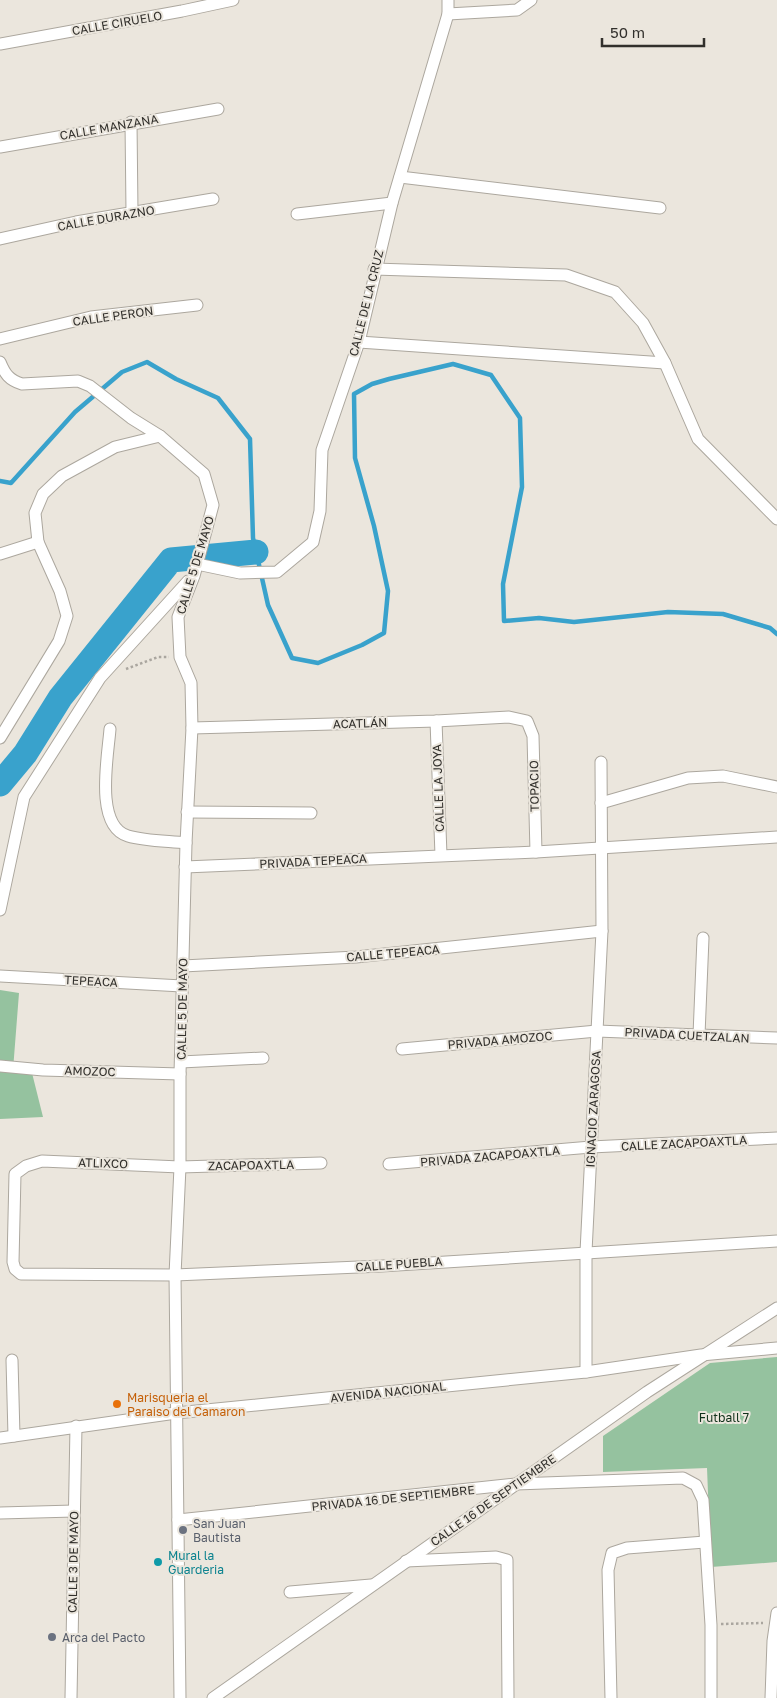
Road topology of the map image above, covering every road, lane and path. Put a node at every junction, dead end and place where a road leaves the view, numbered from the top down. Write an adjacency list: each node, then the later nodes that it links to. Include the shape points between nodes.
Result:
1 (233, 0): 5 (street, CALLE CIRUELO)
2 (448, 0): 4 (street, CALLE DE LA CRUZ)
3 (531, 0): 4 (street, via 517,10)
4 (448, 14): 9 (street, CALLE DE LA CRUZ)
5 (0, 44)
6 (218, 109): 7 (street, CALLE MANZANA)
7 (131, 122): 8 (street, CALLE MANZANA); 13 (street)
8 (0, 147)
9 (400, 177): 11 (street, CALLE DE LA CRUZ); 12 (street)
10 (213, 199): 13 (street, CALLE DURAZNO)
11 (392, 202): 14 (street); 16 (street, CALLE DE LA CRUZ)
12 (660, 208)
13 (132, 212): 15 (street, CALLE DURAZNO)
14 (297, 214)
15 (0, 239)
16 (374, 269): 19 (street, CALLE DE LA CRUZ); 21 (street, via 566,274 615,292 643,322)
17 (197, 305): 18 (street, CALLE PERON, via 91,317)
18 (0, 338)
19 (359, 342): 21 (street); 26 (street, CALLE DE LA CRUZ, via 322,450 320,511 313,542 277,572 240,573)
20 (0, 362): 22 (street, CALLE 5 DE MAYO, via 6,376 13,382 78,381 90,386)
21 (665, 363): 23 (street, via 698,439)
22 (160, 436): 24 (street, via 114,447 62,476 42,494 36,513); 26 (street, CALLE 5 DE MAYO, via 204,474 213,505)
23 (777, 519)
24 (38, 542): 25 (street); 33 (street, via 60,591 67,616 59,641)
25 (0, 554)
26 (196, 568): 27 (street, CALLE 5 DE MAYO, via 178,617); 45 (street, via 100,678 24,797)
27 (180, 657): 28 (path, via 158,657); 31 (street, CALLE 5 DE MAYO, via 191,683)
28 (125, 669)
29 (527, 721): 30 (street, ACATLÁN, via 509,717); 42 (street, TOPACIO, via 533,736)
30 (436, 722): 31 (street, ACATLÁN); 43 (street, CALLE LA JOYA)
31 (192, 728): 37 (street, CALLE 5 DE MAYO)
32 (110, 729): 40 (street, via 106,807 112,826 127,836)
33 (0, 738)
34 (601, 762): 36 (street, IGNACIO ZARAGOSA)
35 (777, 787): 36 (street, via 723,776 688,778)
36 (601, 803): 41 (street, IGNACIO ZARAGOSA)
37 (187, 812): 38 (street); 40 (street, CALLE 5 DE MAYO)
38 (311, 813)
39 (777, 837): 41 (street)
40 (186, 843): 44 (street, CALLE 5 DE MAYO)
41 (600, 846): 42 (street); 46 (street, IGNACIO ZARAGOSA)
42 (536, 852): 43 (street)
43 (441, 855): 44 (street, PRIVADA TEPEACA)
44 (185, 868): 48 (street, CALLE 5 DE MAYO)
45 (0, 910)
46 (602, 931): 48 (street, CALLE TEPEACA, via 356,957); 51 (street, IGNACIO ZARAGOSA)
47 (704, 938): 52 (street)
48 (182, 966): 50 (street, CALLE 5 DE MAYO)
49 (0, 976): 50 (street, TEPEACA)
50 (182, 986): 56 (street, CALLE 5 DE MAYO)
51 (597, 1031): 52 (street, PRIVADA CUETZALAN); 54 (street, PRIVADA AMOZOC); 60 (street, IGNACIO ZARAGOSA)
52 (699, 1035): 53 (street, PRIVADA CUETZALAN)
53 (777, 1038)
54 (402, 1049)
55 (264, 1058): 56 (street)
56 (181, 1062): 58 (street, CALLE 5 DE MAYO)
57 (0, 1066): 58 (street, AMOZOC)
58 (180, 1074): 63 (street, CALLE 5 DE MAYO)
59 (777, 1138): 60 (street, CALLE ZACAPOAXTLA)
60 (591, 1148): 62 (street, PRIVADA ZACAPOAXTLA); 65 (street, IGNACIO ZARAGOSA)
61 (321, 1163): 63 (street, ZACAPOAXTLA)
62 (389, 1164)
63 (180, 1166): 66 (street, ATLIXCO, via 42,1161 26,1166 15,1174 12,1262); 67 (street, CALLE 5 DE MAYO)
64 (777, 1241): 65 (street, CALLE PUEBLA)
65 (586, 1252): 67 (street, CALLE PUEBLA); 72 (street, IGNACIO ZARAGOSA)
66 (21, 1274): 67 (street, CALLE PUEBLA)
67 (175, 1276): 73 (street, CALLE 5 DE MAYO)
68 (777, 1308): 70 (street, CALLE 16 DE SEPTIEMBRE)
69 (777, 1348): 70 (street, AVENIDA NACIONAL)
70 (701, 1355): 72 (street, AVENIDA NACIONAL); 77 (street, CALLE 16 DE SEPTIEMBRE)
71 (12, 1360): 75 (street)
72 (586, 1372): 73 (street, AVENIDA NACIONAL)
73 (176, 1413): 74 (street, AVENIDA NACIONAL); 80 (street, CALLE 5 DE MAYO)
74 (76, 1426): 75 (street, AVENIDA NACIONAL); 78 (street, CALLE 3 DE MAYO)
75 (14, 1436): 76 (street, AVENIDA NACIONAL)
76 (0, 1438)
77 (516, 1484): 80 (street, PRIVADA 16 DE SEPTIEMBRE); 81 (street, PRIVADA 16 DE SEPTIEMBRE, via 683,1478 696,1485 703,1500); 82 (street, CALLE 16 DE SEPTIEMBRE)
78 (74, 1511): 79 (street); 87 (street, CALLE 3 DE MAYO)
79 (0, 1513)
80 (178, 1520): 88 (street, CALLE 5 DE MAYO)
81 (705, 1542): 86 (street); 91 (street, via 627,1548 612,1553 608,1570)
82 (406, 1561): 83 (street, CALLE 16 DE SEPTIEMBRE); 90 (street, via 496,1557 508,1560)
83 (373, 1585): 84 (street); 89 (street, CALLE 16 DE SEPTIEMBRE)
84 (290, 1592)
85 (776, 1616): 86 (path, via 759,1624); 93 (street)
86 (711, 1625): 92 (street)
87 (71, 1698)
88 (180, 1698)
89 (213, 1698)
90 (508, 1698)
91 (611, 1698)
92 (711, 1698)
93 (771, 1698)

